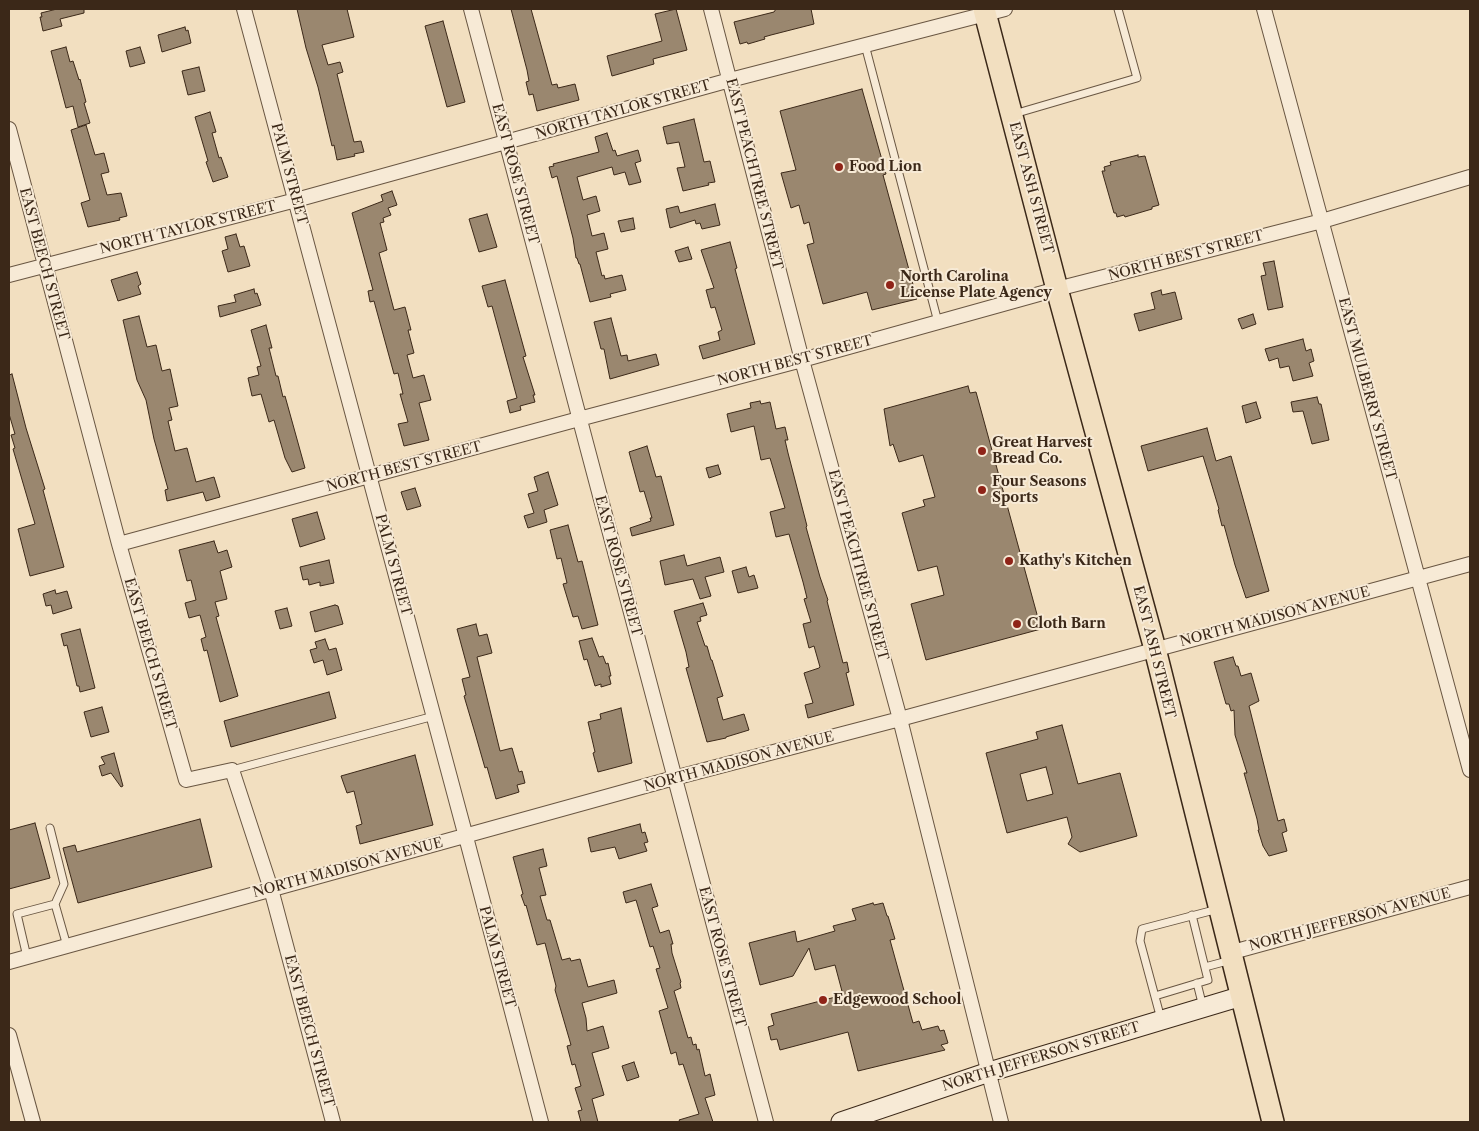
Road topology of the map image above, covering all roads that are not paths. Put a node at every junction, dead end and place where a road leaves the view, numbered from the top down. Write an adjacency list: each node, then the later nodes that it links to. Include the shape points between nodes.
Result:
1 (244, 9): 13 (street, PALM STREET)
2 (471, 9): 11 (street, EAST ROSE STREET)
3 (711, 9): 8 (street, EAST PEACHTREE STREET)
4 (1118, 9): 9 (lane, via 1137,78)
5 (1264, 9): 14 (street, EAST MULBERRY STREET)
6 (991, 10): 7 (street, NORTH TAYLOR STREET); 9 (main road, EAST ASH STREET)
7 (865, 45): 8 (street, NORTH TAYLOR STREET); 18 (lane)
8 (730, 80): 11 (street, NORTH TAYLOR STREET); 19 (street, EAST PEACHTREE STREET)
9 (1012, 115): 17 (main road, EAST ASH STREET)
10 (9, 129): 15 (street, EAST BEECH STREET)
11 (506, 142): 13 (street, NORTH TAYLOR STREET); 20 (street, EAST ROSE STREET)
12 (1470, 178): 14 (street, NORTH BEST STREET)
13 (296, 200): 15 (street, NORTH TAYLOR STREET); 21 (street, PALM STREET)
14 (1322, 221): 17 (street, NORTH BEST STREET); 24 (street, EAST MULBERRY STREET)
15 (44, 265): 16 (street, NORTH TAYLOR STREET); 22 (street, EAST BEECH STREET)
16 (9, 275)
17 (1057, 289): 18 (street, NORTH BEST STREET); 25 (main road, EAST ASH STREET)
18 (938, 322): 19 (street, NORTH BEST STREET)
19 (802, 360): 20 (street, NORTH BEST STREET); 27 (street, EAST PEACHTREE STREET)
20 (579, 419): 21 (street, NORTH BEST STREET); 30 (street, EAST ROSE STREET)
21 (370, 476): 22 (street, NORTH BEST STREET); 26 (street, PALM STREET)
22 (119, 544): 28 (street, EAST BEECH STREET, via 186,780)
23 (1470, 564): 24 (street, NORTH MADISON AVENUE)
24 (1418, 578): 25 (street, NORTH MADISON AVENUE); 29 (street, EAST MULBERRY STREET)
25 (1155, 649): 27 (street, NORTH MADISON AVENUE); 36 (main road, EAST ASH STREET)
26 (434, 716): 28 (lane); 32 (street, PALM STREET)
27 (900, 719): 30 (street, NORTH MADISON AVENUE); 49 (street, EAST PEACHTREE STREET)
28 (232, 770): 34 (street, EAST BEECH STREET)
29 (1470, 770)
30 (674, 778): 32 (street, NORTH MADISON AVENUE); 53 (street, EAST ROSE STREET)
31 (50, 828): 35 (lane, via 64,884)
32 (466, 836): 34 (street, NORTH MADISON AVENUE); 52 (street, PALM STREET)
33 (1470, 887): 40 (street, NORTH JEFFERSON AVENUE)
34 (270, 889): 38 (street, NORTH MADISON AVENUE); 51 (street, EAST BEECH STREET)
35 (55, 904): 38 (lane); 39 (lane, via 17,914)
36 (1219, 909): 37 (lane); 40 (main road, EAST ASH STREET)
37 (1192, 916): 42 (lane); 44 (lane, via 1142,929 1140,941)
38 (67, 946): 39 (street, NORTH MADISON AVENUE)
39 (26, 957): 41 (street, NORTH MADISON AVENUE)
40 (1230, 957): 42 (lane); 45 (main road, EAST ASH STREET)
41 (9, 962)
42 (1205, 967): 43 (lane, via 1208,980)
43 (1196, 983): 44 (lane); 46 (lane)
44 (1155, 996): 47 (lane)
45 (1242, 996): 46 (street, NORTH JEFFERSON STREET); 56 (main road, EAST ASH STREET)
46 (1203, 1008): 47 (street, NORTH JEFFERSON STREET)
47 (1162, 1020): 49 (street, NORTH JEFFERSON STREET)
48 (9, 1035): 50 (street)
49 (989, 1072): 54 (street, NORTH JEFFERSON STREET); 55 (street, EAST PEACHTREE STREET)
50 (33, 1122)
51 (333, 1122)
52 (540, 1122)
53 (766, 1122)
54 (841, 1122)
55 (1001, 1122)
56 (1273, 1122)

